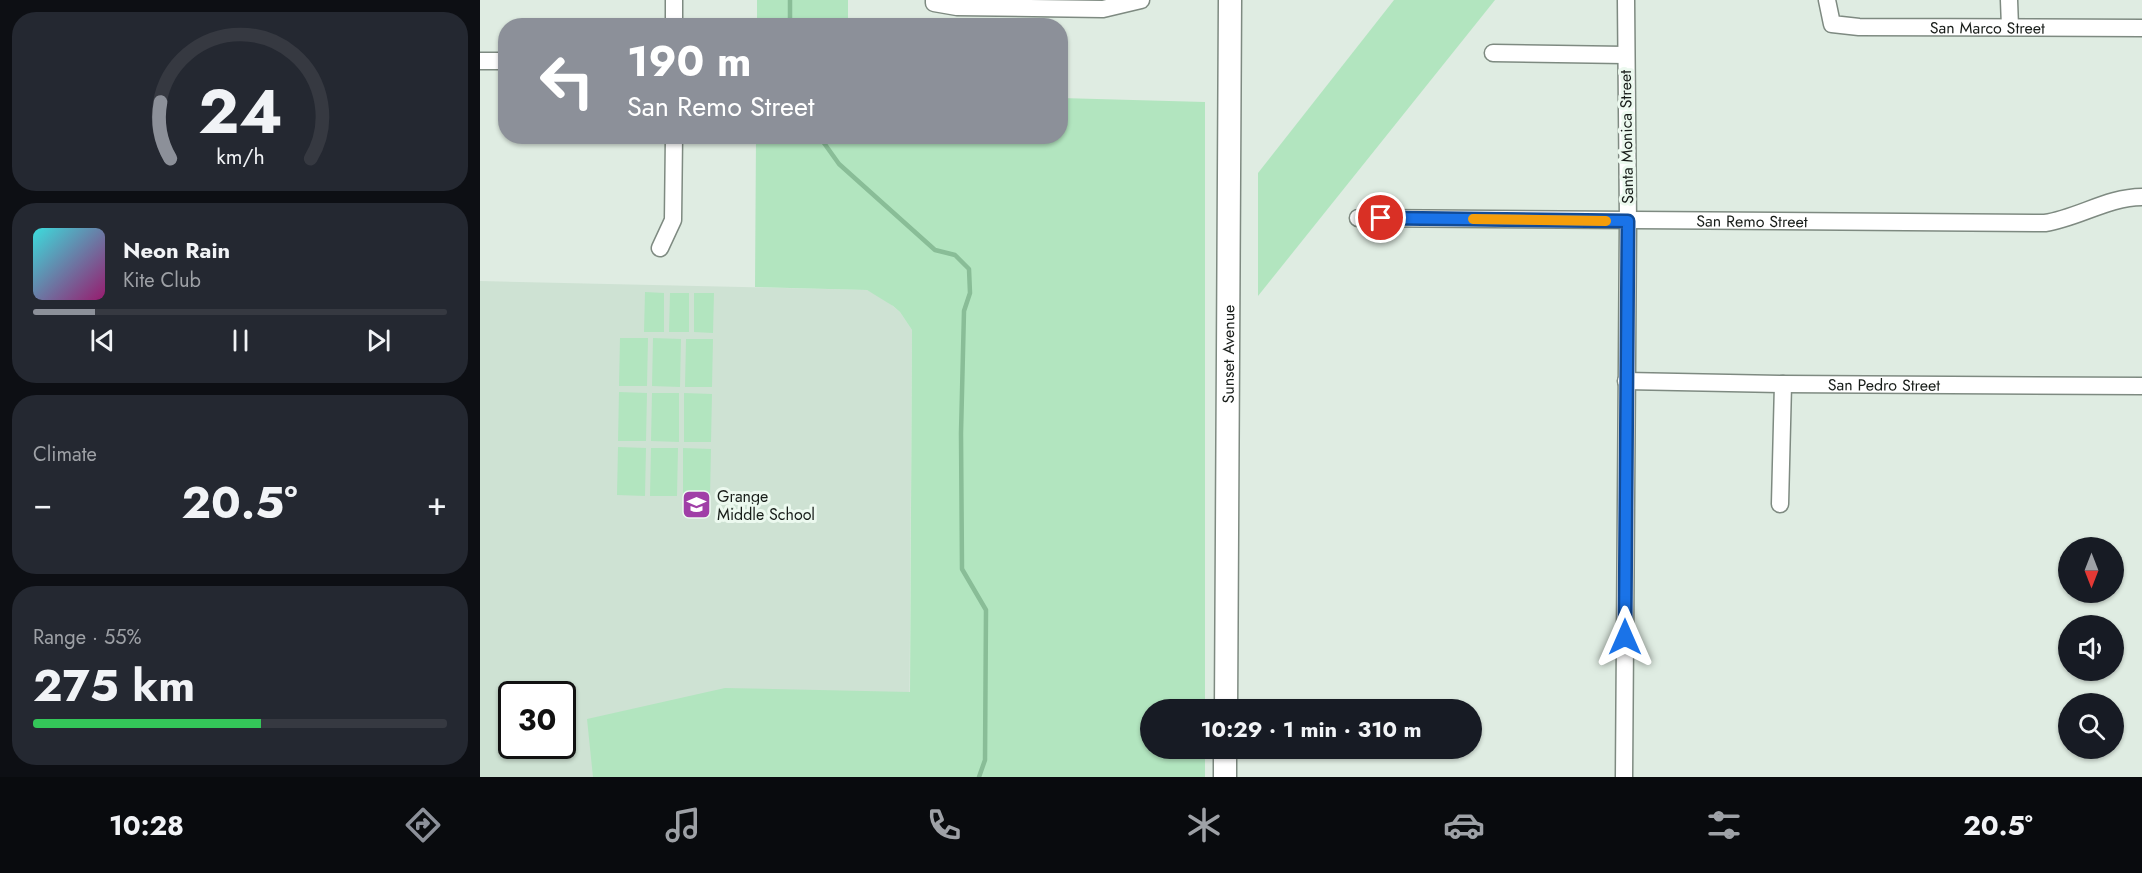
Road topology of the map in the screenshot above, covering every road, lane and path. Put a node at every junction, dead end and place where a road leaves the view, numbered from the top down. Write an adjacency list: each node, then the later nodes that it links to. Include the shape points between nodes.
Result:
1 (674, 0): 8 (street)
2 (1141, 0): 7 (street, via 1103,9 957,7)
3 (1230, 0): 24 (main road, Sunset Avenue)
4 (1626, 0): 12 (street, Santa Monica Street)
5 (1827, 0): 9 (street, San Marco Street, via 1832,24)
6 (2009, 0): 9 (street)
7 (934, 2)
8 (674, 18)
9 (2010, 27): 10 (street, San Marco Street)
10 (2142, 28)
11 (1493, 53): 12 (street)
12 (1625, 55): 18 (street, Santa Monica Street)
13 (480, 61): 14 (street)
14 (498, 61)
15 (674, 144): 19 (street, via 673,220)
16 (2142, 197): 18 (street, San Remo Street, via 2045,223)
17 (1358, 218): 18 (street, San Remo Street)
18 (1628, 221): 20 (street, Santa Monica Street)
19 (660, 248)
20 (1626, 381): 21 (street, San Pedro Street); 27 (street, Santa Monica Street)
21 (1783, 384): 22 (street, San Pedro Street); 23 (street)
22 (2142, 386)
23 (1780, 504)
24 (1226, 699)
25 (1225, 759): 26 (main road)
26 (1225, 777)
27 (1624, 777)

